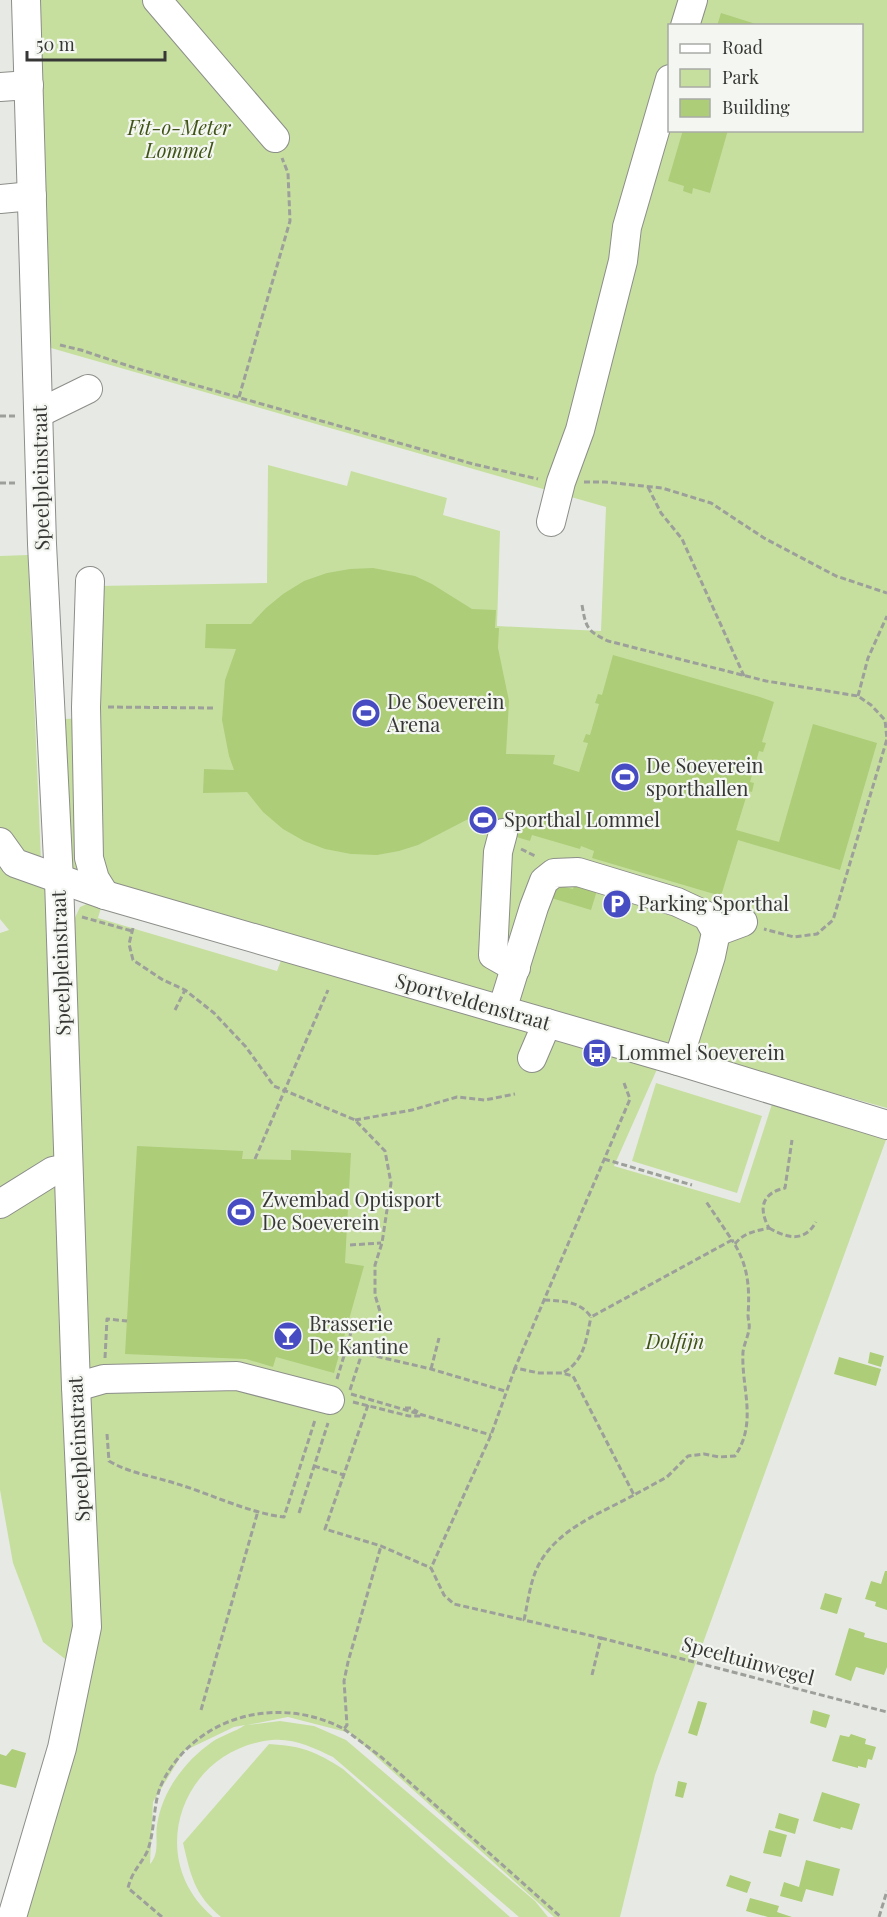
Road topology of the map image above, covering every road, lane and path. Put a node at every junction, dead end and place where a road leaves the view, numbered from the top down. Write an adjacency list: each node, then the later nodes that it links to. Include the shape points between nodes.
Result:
1 (26, 0): 6 (street, Speelpleinstraat)
2 (157, 0): 8 (street)
3 (693, 0): 4 (street)
4 (686, 24)
5 (668, 83): 15 (street, via 627,227 623,261 580,430)
6 (29, 85): 7 (street); 9 (street, Speelpleinstraat)
7 (0, 87)
8 (275, 138): 13 (path, via 288,173 290,221)
9 (32, 196): 10 (street); 11 (street, Speelpleinstraat)
10 (0, 199)
11 (37, 340): 13 (path); 14 (street, Speelpleinstraat)
12 (88, 389): 14 (street)
13 (239, 397): 15 (path, via 473,464)
14 (39, 413): 28 (street, Speelpleinstraat, via 42,556)
15 (561, 482): 16 (path); 17 (street)
16 (648, 487): 19 (path, via 711,503 764,538 836,576); 22 (path, via 681,539)
17 (551, 522)
18 (90, 581): 24 (street)
19 (887, 592)
20 (582, 605): 22 (path, via 585,626 608,641)
21 (887, 616): 23 (path, via 868,658)
22 (744, 676): 23 (path)
23 (858, 696): 30 (path, via 885,720 887,739 833,920 816,934 794,937)
24 (86, 707): 25 (path); 29 (street, via 89,858)
25 (216, 708)
26 (503, 833): 33 (street, via 498,852 493,955)
27 (0, 842): 28 (street, Sportveldenstraat, via 15,863)
28 (59, 880): 29 (street, Sportveldenstraat); 31 (street, Speelpleinstraat)
29 (105, 896): 37 (street, Sportveldenstraat)
30 (743, 922): 32 (street)
31 (60, 928): 34 (path, via 70,927 74,915 132,930 129,944 133,960); 49 (street, Speelpleinstraat)
32 (716, 932): 33 (street, via 707,916 677,902 578,872 555,873 541,887); 40 (street)
33 (516, 968): 37 (street)
34 (185, 990): 36 (path); 42 (path, via 214,1013 246,1047 274,1086)
35 (328, 990): 42 (path)
36 (175, 1010)
37 (502, 1010): 38 (street, Sportveldenstraat)
38 (547, 1023): 39 (street); 40 (street, Sportveldenstraat)
39 (532, 1058)
40 (678, 1061): 45 (street, Sportveldenstraat)
41 (624, 1083): 48 (path, via 630,1099)
42 (284, 1090): 44 (path); 47 (path)
43 (515, 1094): 44 (path, via 485,1100 457,1097)
44 (354, 1120): 56 (path, via 385,1150 391,1183)
45 (887, 1125)
46 (792, 1140): 54 (path, via 785,1188 765,1199 763,1214)
47 (255, 1159)
48 (604, 1159): 50 (path); 58 (path)
49 (68, 1168): 52 (street, via 53,1172); 70 (street, Speelpleinstraat)
50 (692, 1185)
51 (705, 1200): 55 (path)
52 (0, 1204)
53 (816, 1222): 54 (path, via 805,1236 796,1238)
54 (769, 1228): 55 (path, via 748,1233)
55 (734, 1242): 59 (path); 79 (path, via 742,1256 749,1295 749,1329 743,1353 748,1411 744,1443 735,1456 688,1456 667,1477)
56 (382, 1243): 57 (path); 60 (path, via 375,1265 375,1294)
57 (350, 1245)
58 (544, 1300): 59 (path, via 584,1307); 66 (path)
59 (591, 1317): 68 (path, via 582,1355)
60 (382, 1318)
61 (127, 1321): 69 (path, via 107,1319)
62 (352, 1329): 64 (path)
63 (439, 1338): 67 (path)
64 (346, 1347): 65 (path); 72 (path)
65 (362, 1353): 67 (path); 72 (path)
66 (515, 1368): 68 (path); 71 (path)
67 (431, 1369): 71 (path)
68 (562, 1373): 79 (path, via 573,1376)
69 (104, 1379): 70 (street); 72 (street, via 237,1376)
70 (76, 1387): 91 (street, Speelpleinstraat, via 87,1627 62,1748)
71 (505, 1391): 76 (path)
72 (337, 1404): 73 (path); 74 (path, via 368,1399 411,1408); 77 (path); 80 (path, via 284,1517)
73 (368, 1405): 74 (path); 78 (path)
74 (424, 1416): 76 (path)
75 (107, 1434): 80 (path, via 109,1461 123,1470 173,1482)
76 (491, 1435): 83 (path)
77 (314, 1466): 78 (path); 81 (path)
78 (344, 1475): 82 (path, via 326,1528)
79 (634, 1495): 84 (path, via 585,1520 553,1545 538,1566)
80 (258, 1511): 87 (path)
81 (299, 1514)
82 (381, 1546): 83 (path); 89 (path, via 344,1681)
83 (431, 1568): 84 (path, Speeltuinwegel, via 444,1595 454,1604)
84 (524, 1620): 85 (path, Speeltuinwegel)
85 (601, 1638): 86 (path); 88 (path, Speeltuinwegel)
86 (592, 1675)
87 (201, 1710)
88 (887, 1712)
89 (345, 1729): 92 (path, via 302,1714 267,1712 228,1721 192,1743 162,1782 147,1852 128,1888); 93 (path)
90 (887, 1891): 94 (path)
91 (12, 1917)
92 (162, 1917)
93 (561, 1917)
94 (879, 1917)

